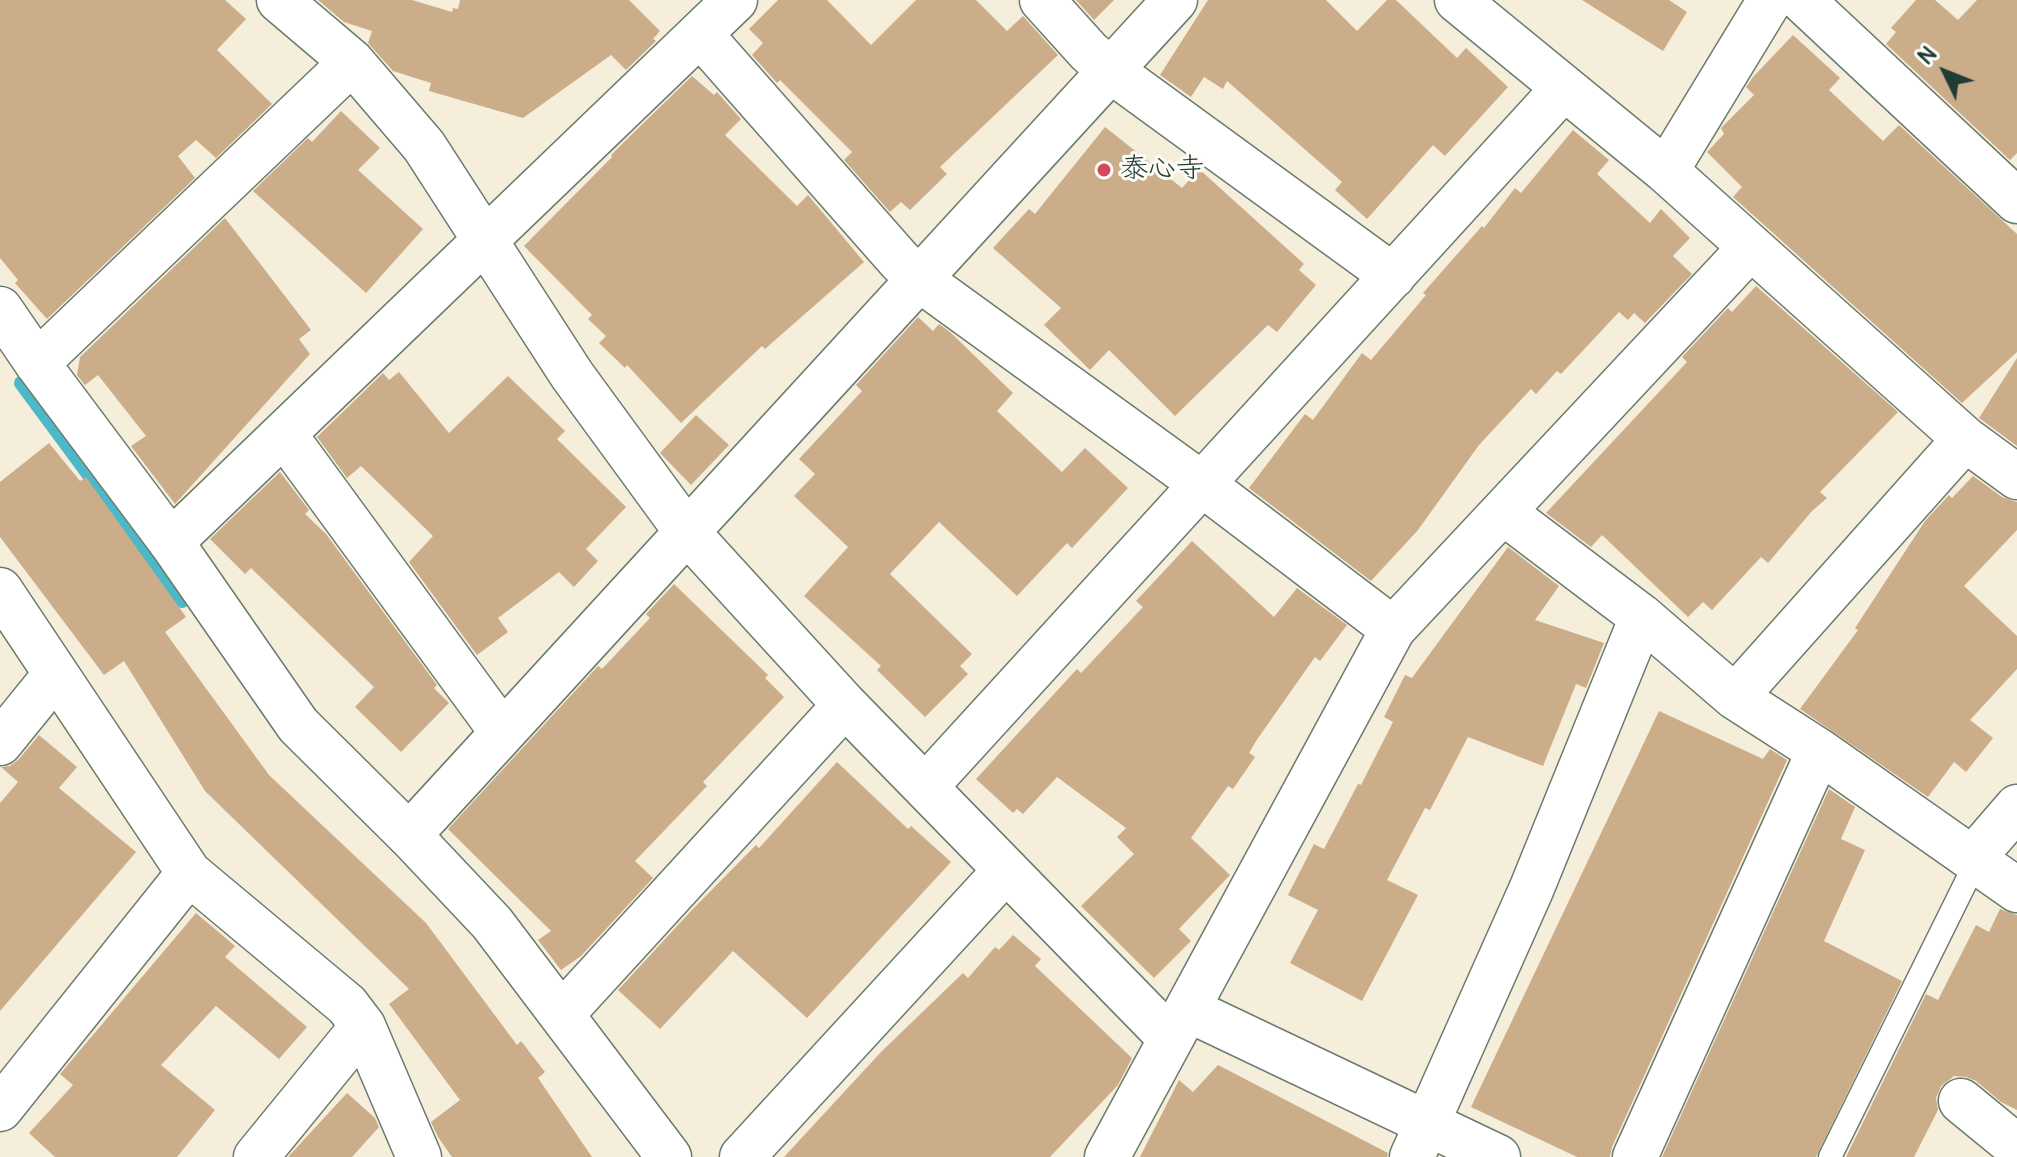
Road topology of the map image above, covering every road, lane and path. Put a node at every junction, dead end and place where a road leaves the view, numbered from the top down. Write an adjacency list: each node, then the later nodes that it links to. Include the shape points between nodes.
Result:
1 (279, 0): 9 (street)
2 (735, 0): 8 (street)
3 (1042, 0): 10 (street)
4 (1175, 0): 10 (street)
5 (1457, 0): 11 (street)
6 (1770, 0): 12 (street)
7 (1802, 0): 13 (street)
8 (700, 34): 14 (street); 17 (street)
9 (352, 62): 14 (street, via 424,146); 18 (street)
10 (1110, 70): 16 (street); 17 (street)
11 (1563, 89): 12 (street); 16 (street)
12 (1666, 171): 15 (street)
13 (2017, 201)
14 (485, 240): 19 (street); 24 (street, via 572,375)
15 (1751, 247): 20 (street); 23 (street)
16 (1393, 276): 22 (street)
17 (919, 279): 22 (street); 24 (street)
18 (15, 347): 25 (street)
19 (284, 434): 25 (street); 32 (street)
20 (1965, 439): 21 (street); 30 (street)
21 (2017, 477)
22 (1202, 484): 28 (street); 35 (street)
23 (1503, 512): 27 (street); 28 (street)
24 (686, 531): 31 (street); 32 (street)
25 (171, 542): 37 (street, via 298,725)
26 (0, 590): 29 (street)
27 (1642, 617): 30 (street); 47 (street, via 1531,890)
28 (1393, 629): 43 (street)
29 (55, 675): 33 (street); 40 (street)
30 (1735, 697): 34 (street)
31 (845, 705): 35 (street); 42 (street)
32 (502, 732): 37 (street)
33 (0, 743)
34 (1819, 751): 38 (street); 55 (street)
35 (926, 786): 39 (street)
36 (2017, 807): 38 (street)
37 (409, 835): 42 (street, via 492,923)
38 (1973, 858): 41 (street); 56 (lane, via 1967,880)
39 (1006, 870): 43 (street); 52 (street)
40 (189, 873): 44 (street, via 347,1005); 46 (street)
41 (2017, 890)
42 (562, 1014): 51 (street)
43 (1179, 1024): 47 (street); 53 (street)
44 (363, 1026): 49 (street); 50 (street)
45 (1961, 1101): 48 (street)
46 (0, 1109)
47 (1420, 1140): 54 (street)
48 (2017, 1147)
49 (256, 1157)
50 (419, 1157)
51 (669, 1157)
52 (742, 1157)
53 (1107, 1157)
54 (1498, 1157)
55 (1635, 1157)
56 (1830, 1157)

